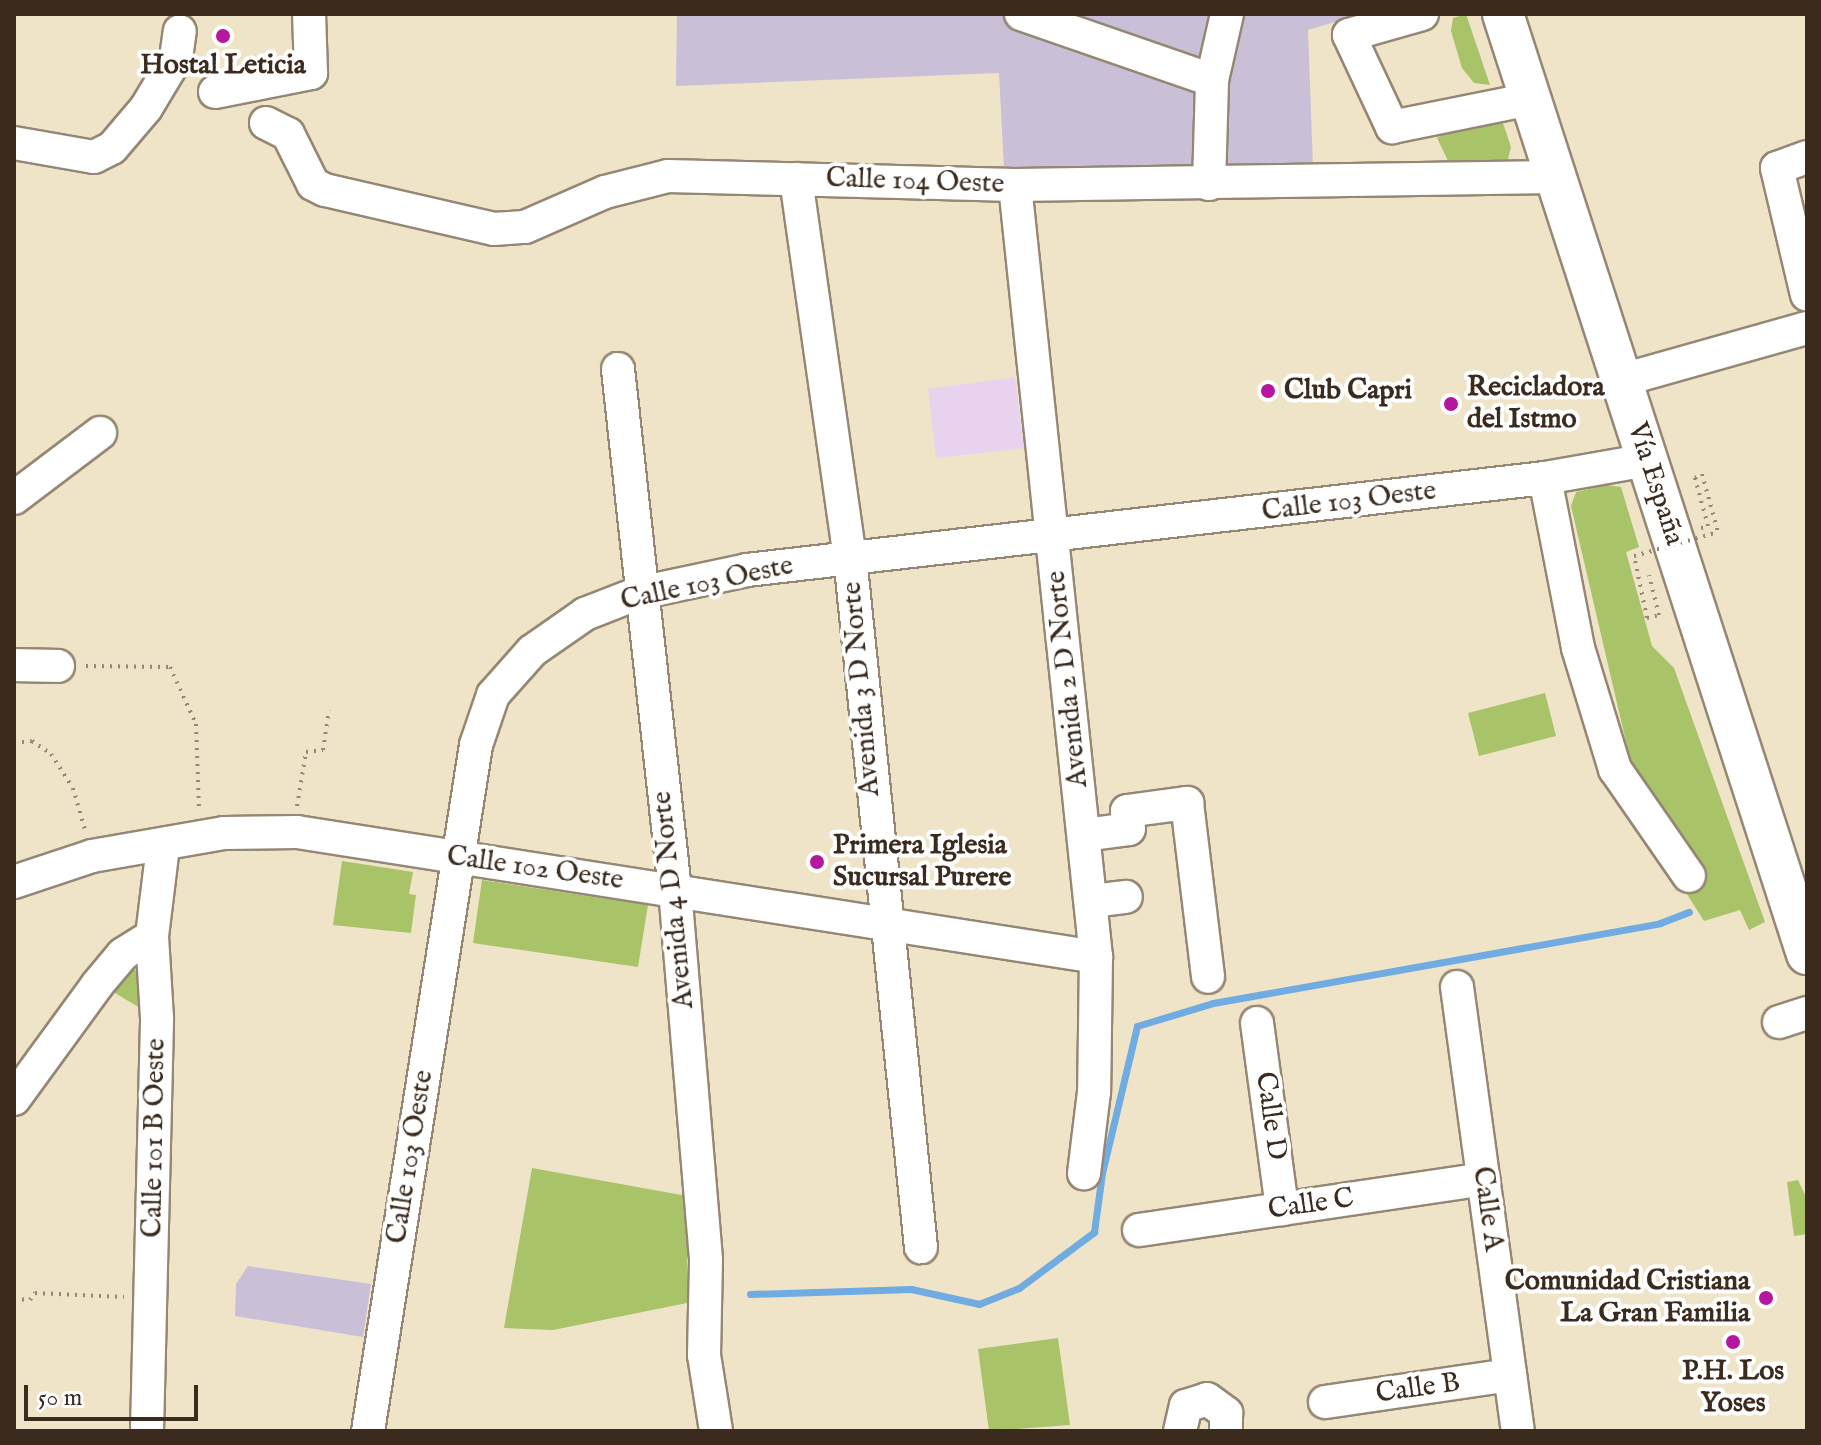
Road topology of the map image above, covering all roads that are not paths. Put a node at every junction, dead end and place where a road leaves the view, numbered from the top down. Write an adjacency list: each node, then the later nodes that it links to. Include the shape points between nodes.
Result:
1 (309, 14): 8 (street, via 311,73)
2 (1021, 14): 7 (street)
3 (1227, 14): 7 (street)
4 (1422, 14): 11 (street, via 1349,35)
5 (1503, 14): 9 (main road, Vía España)
6 (180, 31): 12 (street, via 176,58 146,108 112,148 94,157)
7 (1212, 80): 17 (street)
8 (215, 92)
9 (1531, 99): 11 (street); 14 (main road, Vía España)
10 (266, 123): 15 (street, Calle 104 Oeste, via 288,134 306,161 313,184 325,190 494,229 525,227 631,182 668,176)
11 (1392, 127): 16 (street)
12 (14, 143)
13 (1807, 157): 19 (street, via 1777,168)
14 (1556, 177): 16 (street, Calle 104 Oeste); 22 (main road, Vía España)
15 (796, 179): 18 (street, Calle 104 Oeste); 28 (street, Avenida 3 D Norte)
16 (1404, 179): 17 (street, Calle 104 Oeste)
17 (1209, 184): 18 (street, Calle 104 Oeste)
18 (1015, 185): 27 (street, Avenida 2 D Norte)
19 (1807, 295)
20 (1807, 328): 22 (street)
21 (618, 369): 29 (street, Avenida 4 D Norte)
22 (1622, 380): 24 (main road, Vía España)
23 (100, 433): 26 (street)
24 (1647, 460): 25 (street, Calle 103 Oeste); 41 (main road, Vía España)
25 (1545, 478): 27 (street, Calle 103 Oeste); 35 (street, via 1578,648 1615,769)
26 (14, 498)
27 (1053, 538): 28 (street, Calle 103 Oeste); 32 (street, Avenida 2 D Norte)
28 (850, 557): 29 (street, Calle 103 Oeste, via 747,570); 40 (street, Avenida 3 D Norte)
29 (639, 593): 34 (street, Calle 103 Oeste, via 585,614 532,651 493,695 476,745); 37 (street, Avenida 4 D Norte)
30 (14, 665): 31 (street)
31 (58, 666)
32 (1084, 835): 39 (street, Avenida 2 D Norte); 44 (street, via 1129,829 1127,811 1187,803)
33 (163, 846): 34 (street, Calle 102 Oeste, via 198,838 297,832); 36 (street, Calle 102 Oeste, via 92,856); 42 (street, Calle 101 B Oeste)
34 (459, 858): 37 (street, Calle 102 Oeste); 57 (street, Calle 103 Oeste)
35 (1689, 876)
36 (14, 882)
37 (675, 890): 40 (street, Calle 102 Oeste); 58 (street, Avenida 4 D Norte, via 706,1260 704,1355)
38 (1126, 897): 39 (street)
39 (1092, 901): 43 (street, Avenida 2 D Norte)
40 (884, 923): 43 (street, Calle 102 Oeste); 52 (street, Avenida 3 D Norte)
41 (1803, 930)
42 (152, 936): 47 (street, via 123,954); 56 (street, Calle 101 B Oeste, via 157,1018)
43 (1096, 957): 48 (street, Avenida 2 D Norte, via 1094,1092)
44 (1208, 977)
45 (1457, 987): 49 (street, Calle A)
46 (1257, 1023): 50 (street, Calle D)
47 (14, 1099)
48 (1084, 1173)
49 (1483, 1179): 50 (street, Calle C); 53 (street, Calle A)
50 (1282, 1209): 51 (street, Calle C)
51 (1139, 1230)
52 (921, 1247)
53 (1510, 1375): 54 (street, Calle B); 60 (street, Calle A)
54 (1325, 1402)
55 (1174, 1430): 59 (street, via 1186,1406 1207,1399 1226,1413)
56 (147, 1431)
57 (368, 1431)
58 (716, 1431)
59 (1226, 1431)
60 (1518, 1431)

